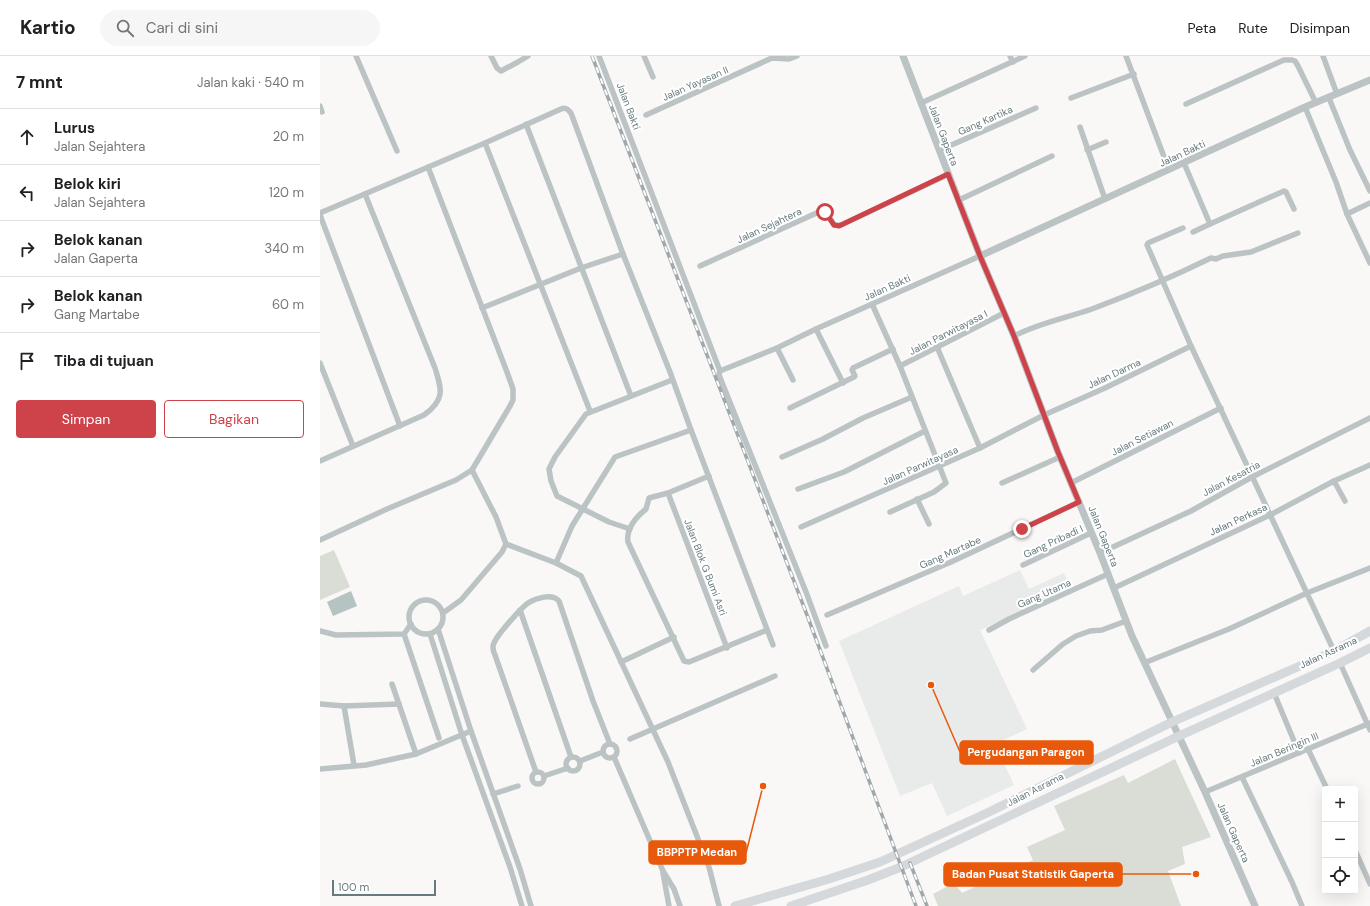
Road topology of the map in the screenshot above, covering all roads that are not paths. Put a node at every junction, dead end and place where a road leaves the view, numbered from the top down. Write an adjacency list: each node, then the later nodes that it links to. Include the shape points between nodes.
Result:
1 (356, 56): 33 (street)
2 (491, 56): 3 (street, via 497,68 501,70)
3 (528, 56)
4 (599, 56): 69 (street, Jalan Bakti)
5 (644, 56): 14 (street)
6 (797, 56): 26 (street, Jalan Yayasan II, via 789,59 772,58)
7 (903, 56): 19 (street, Jalan Gaperta)
8 (1010, 56): 12 (street)
9 (1025, 56): 12 (street)
10 (1126, 56): 13 (street)
11 (1323, 56): 16 (street)
12 (1012, 62): 19 (street)
13 (1134, 74): 17 (street); 37 (street)
14 (653, 77)
15 (1370, 80): 16 (street, Jalan Bakti)
16 (1337, 94): 18 (street, Jalan Bakti)
17 (1071, 98)
18 (1329, 98): 20 (street, Jalan Bakti); 39 (street)
19 (921, 103): 31 (street, Jalan Gaperta)
20 (1316, 103): 21 (street, via 1295,61 1289,59); 23 (street, Jalan Bakti)
21 (1186, 104)
22 (320, 106): 25 (street)
23 (1305, 107): 35 (street, Jalan Bakti); 46 (street)
24 (1036, 108): 31 (street, Gang Kartika)
25 (322, 112)
26 (646, 115)
27 (526, 124): 30 (street); 51 (street, via 563,108 571,114); 55 (street)
28 (1080, 127): 32 (street)
29 (1106, 142): 32 (street)
30 (485, 143): 36 (street); 57 (street)
31 (940, 150): 38 (street, Jalan Gaperta)
32 (1087, 150): 41 (street)
33 (397, 151)
34 (1052, 156): 42 (street)
35 (1184, 163): 37 (street, Jalan Bakti); 47 (street)
36 (428, 167): 40 (street); 59 (street)
37 (1169, 170): 41 (street, Jalan Bakti)
38 (948, 174): 42 (street, Jalan Gaperta); 54 (street, Jalan Sejahtera, via 841,225 834,225 827,213 821,211)
39 (1370, 190)
40 (366, 194): 45 (street); 80 (street, via 430,354 441,390 431,409)
41 (1105, 199): 52 (street, Jalan Bakti)
42 (959, 200): 52 (street, Jalan Gaperta)
43 (1370, 203): 46 (street)
44 (1294, 209): 47 (street, via 1284,191)
45 (320, 214): 80 (street)
46 (1347, 214): 53 (street)
47 (1210, 224): 49 (street)
48 (1183, 228): 56 (street, via 1147,244)
49 (1193, 232)
50 (1298, 233): 56 (street, via 1251,252 1211,258)
51 (623, 254): 55 (street); 70 (street)
52 (980, 256): 58 (street, Jalan Bakti); 60 (street, Jalan Gaperta)
53 (1370, 263)
54 (700, 266)
55 (581, 268): 57 (street); 73 (street)
56 (1162, 280): 62 (street); 63 (street)
57 (540, 285): 59 (street); 77 (street)
58 (872, 304): 61 (street, Jalan Bakti); 66 (street)
59 (482, 308): 90 (street, via 514,394 510,406)
60 (1004, 313): 62 (street, Jalan Gaperta); 64 (street, Jalan Parwitayasa I)
61 (816, 329): 65 (street, Jalan Bakti); 72 (street)
62 (1014, 336): 78 (street, Jalan Gaperta)
63 (1191, 346): 76 (street); 78 (street, Jalan Darma)
64 (937, 347): 68 (street, Jalan Parwitayasa I); 84 (street)
65 (777, 348): 69 (street, Jalan Bakti); 71 (street)
66 (893, 349): 68 (street); 72 (street, via 853,368 855,376)
67 (320, 363): 83 (street)
68 (900, 366): 74 (street)
69 (720, 372): 131 (street)
70 (672, 380): 73 (street); 81 (street)
71 (793, 380)
72 (843, 383): 75 (street)
73 (631, 396): 77 (street)
74 (912, 397): 82 (street); 85 (street)
75 (790, 408)
76 (1221, 408): 92 (street); 95 (street, Jalan Setiawan)
77 (590, 411): 101 (street, via 583,417 549,469 557,496)
78 (1044, 415): 84 (street, Jalan Parwitayasa); 86 (street, Jalan Gaperta)
79 (1370, 418): 92 (street, Jalan Kesatria)
80 (400, 426): 83 (street)
81 (691, 430): 91 (street); 101 (street, via 615,457)
82 (925, 431): 89 (street); 96 (street, via 844,472)
83 (353, 446): 87 (street)
84 (980, 448): 89 (street, Jalan Parwitayasa)
85 (782, 457)
86 (1060, 457): 94 (street); 95 (street, Jalan Gaperta)
87 (320, 461)
88 (1370, 465): 93 (street, Jalan Perkasa)
89 (939, 466): 98 (street, via 945,484); 105 (street, Jalan Parwitayasa)
90 (472, 470): 108 (street, via 456,480); 109 (street, via 496,517)
91 (709, 476): 97 (street); 123 (street)
92 (1252, 476): 103 (street); 110 (street, Jalan Kesatria, via 1191,510)
93 (1334, 481): 99 (street); 103 (street, Jalan Perkasa)
94 (1002, 482)
95 (1071, 483): 100 (street, Jalan Gaperta)
96 (798, 489)
97 (668, 493): 106 (street, via 649,498 646,509 639,514); 132 (street, Jalan Blok G Bumi Asri)
98 (917, 499): 102 (street); 104 (street)
99 (1345, 501)
100 (1079, 502): 107 (street, Jalan Gaperta); 119 (street, Gang Martabe, via 951,562)
101 (582, 509): 106 (street); 111 (street)
102 (890, 512)
103 (1270, 515): 115 (street, Jalan Perkasa); 116 (street)
104 (928, 524)
105 (801, 527)
106 (630, 529): 129 (street, via 627,534 628,542)
107 (1091, 533): 110 (street, Jalan Gaperta); 112 (street, Gang Pribadi I)
108 (320, 540)
109 (506, 544): 111 (street); 118 (street, via 461,600)
110 (1100, 553): 114 (street, Jalan Gaperta)
111 (556, 563): 135 (street, via 581,576)
112 (1023, 565)
113 (1370, 568): 116 (street)
114 (1108, 574): 115 (street, Jalan Gaperta); 124 (street, Gang Utama, via 1009,618)
115 (1114, 588): 121 (street, Jalan Gaperta)
116 (1307, 593): 134 (street); 136 (street, via 1229,629)
117 (520, 610): 154 (street, via 528,603 546,597 553,597 559,601); 159 (street); 165 (street, via 494,643 493,651)
118 (443, 613): 120 (street, via 437,603 421,600 412,607 409,618); 122 (street, via 442,624)
119 (827, 615)
120 (411, 624): 127 (street); 128 (street, via 418,632)
121 (1127, 624): 136 (street, Jalan Gaperta); 138 (street, via 1076,636)
122 (438, 629): 128 (street); 149 (street)
123 (767, 630): 130 (street); 132 (street)
124 (989, 630)
125 (1370, 630): 134 (highway, Jalan Asrama)
126 (320, 631): 127 (street, via 336,635)
127 (404, 634): 152 (street)
128 (430, 634): 150 (street)
129 (674, 637): 132 (street, via 682,659 687,662); 135 (street)
130 (773, 644)
131 (826, 646)
132 (727, 648)
133 (1370, 648): 137 (highway, Jalan Asrama)
134 (1334, 651): 145 (highway, Jalan Asrama)
135 (621, 662): 147 (street)
136 (1144, 663): 145 (street, Jalan Gaperta)
137 (1340, 663): 141 (highway, Jalan Asrama); 146 (street)
138 (1033, 670)
139 (775, 676): 147 (street)
140 (392, 684): 143 (street)
141 (1274, 693): 151 (highway, Jalan Asrama); 157 (street)
142 (320, 704): 144 (street)
143 (399, 704): 144 (street); 158 (street)
144 (344, 706): 162 (street)
145 (1172, 722): 151 (street, Jalan Gaperta); 182 (highway, Jalan Asrama, via 987,813 880,862)
146 (1369, 723): 148 (street); 155 (street, Jalan Beringin III)
147 (653, 729): 153 (street); 181 (street, via 709,867)
148 (1370, 730)
149 (471, 731): 150 (street); 171 (street)
150 (462, 735): 158 (street); 176 (street)
151 (1179, 736): 170 (street, Jalan Gaperta); 183 (highway, Jalan Asrama, via 901,867)
152 (439, 738)
153 (630, 739)
154 (610, 744): 156 (street, via 605,746); 160 (street, via 617,750)
155 (1308, 749): 157 (street, Jalan Beringin III); 169 (street)
156 (603, 752): 160 (street, via 607,758); 161 (street)
157 (1299, 753): 167 (street, Jalan Beringin III)
158 (416, 754): 162 (street, via 366,765)
159 (571, 757): 161 (street); 163 (street, via 567,760)
160 (614, 757): 173 (street)
161 (580, 761): 163 (street, via 577,770 570,771)
162 (354, 765): 164 (street)
163 (568, 768): 166 (street)
164 (320, 769)
165 (536, 772): 166 (street, via 541,772); 166 (street, via 532,778 536,783 542,782)
166 (544, 776)
167 (1242, 777): 170 (street, Jalan Beringin III); 185 (street)
168 (518, 786): 171 (street)
169 (1326, 786)
170 (1205, 792): 184 (street, Jalan Gaperta)
171 (493, 794): 175 (street)
172 (1358, 857): 174 (street)
173 (663, 871): 177 (street); 180 (street)
174 (1370, 884)
175 (526, 887): 176 (street); 179 (street)
176 (517, 889): 178 (street)
177 (680, 904): 180 (street)
178 (522, 906)
179 (531, 906)
180 (669, 906)
181 (720, 906)
182 (734, 906)
183 (791, 906)
184 (1255, 906)
185 (1302, 906)

